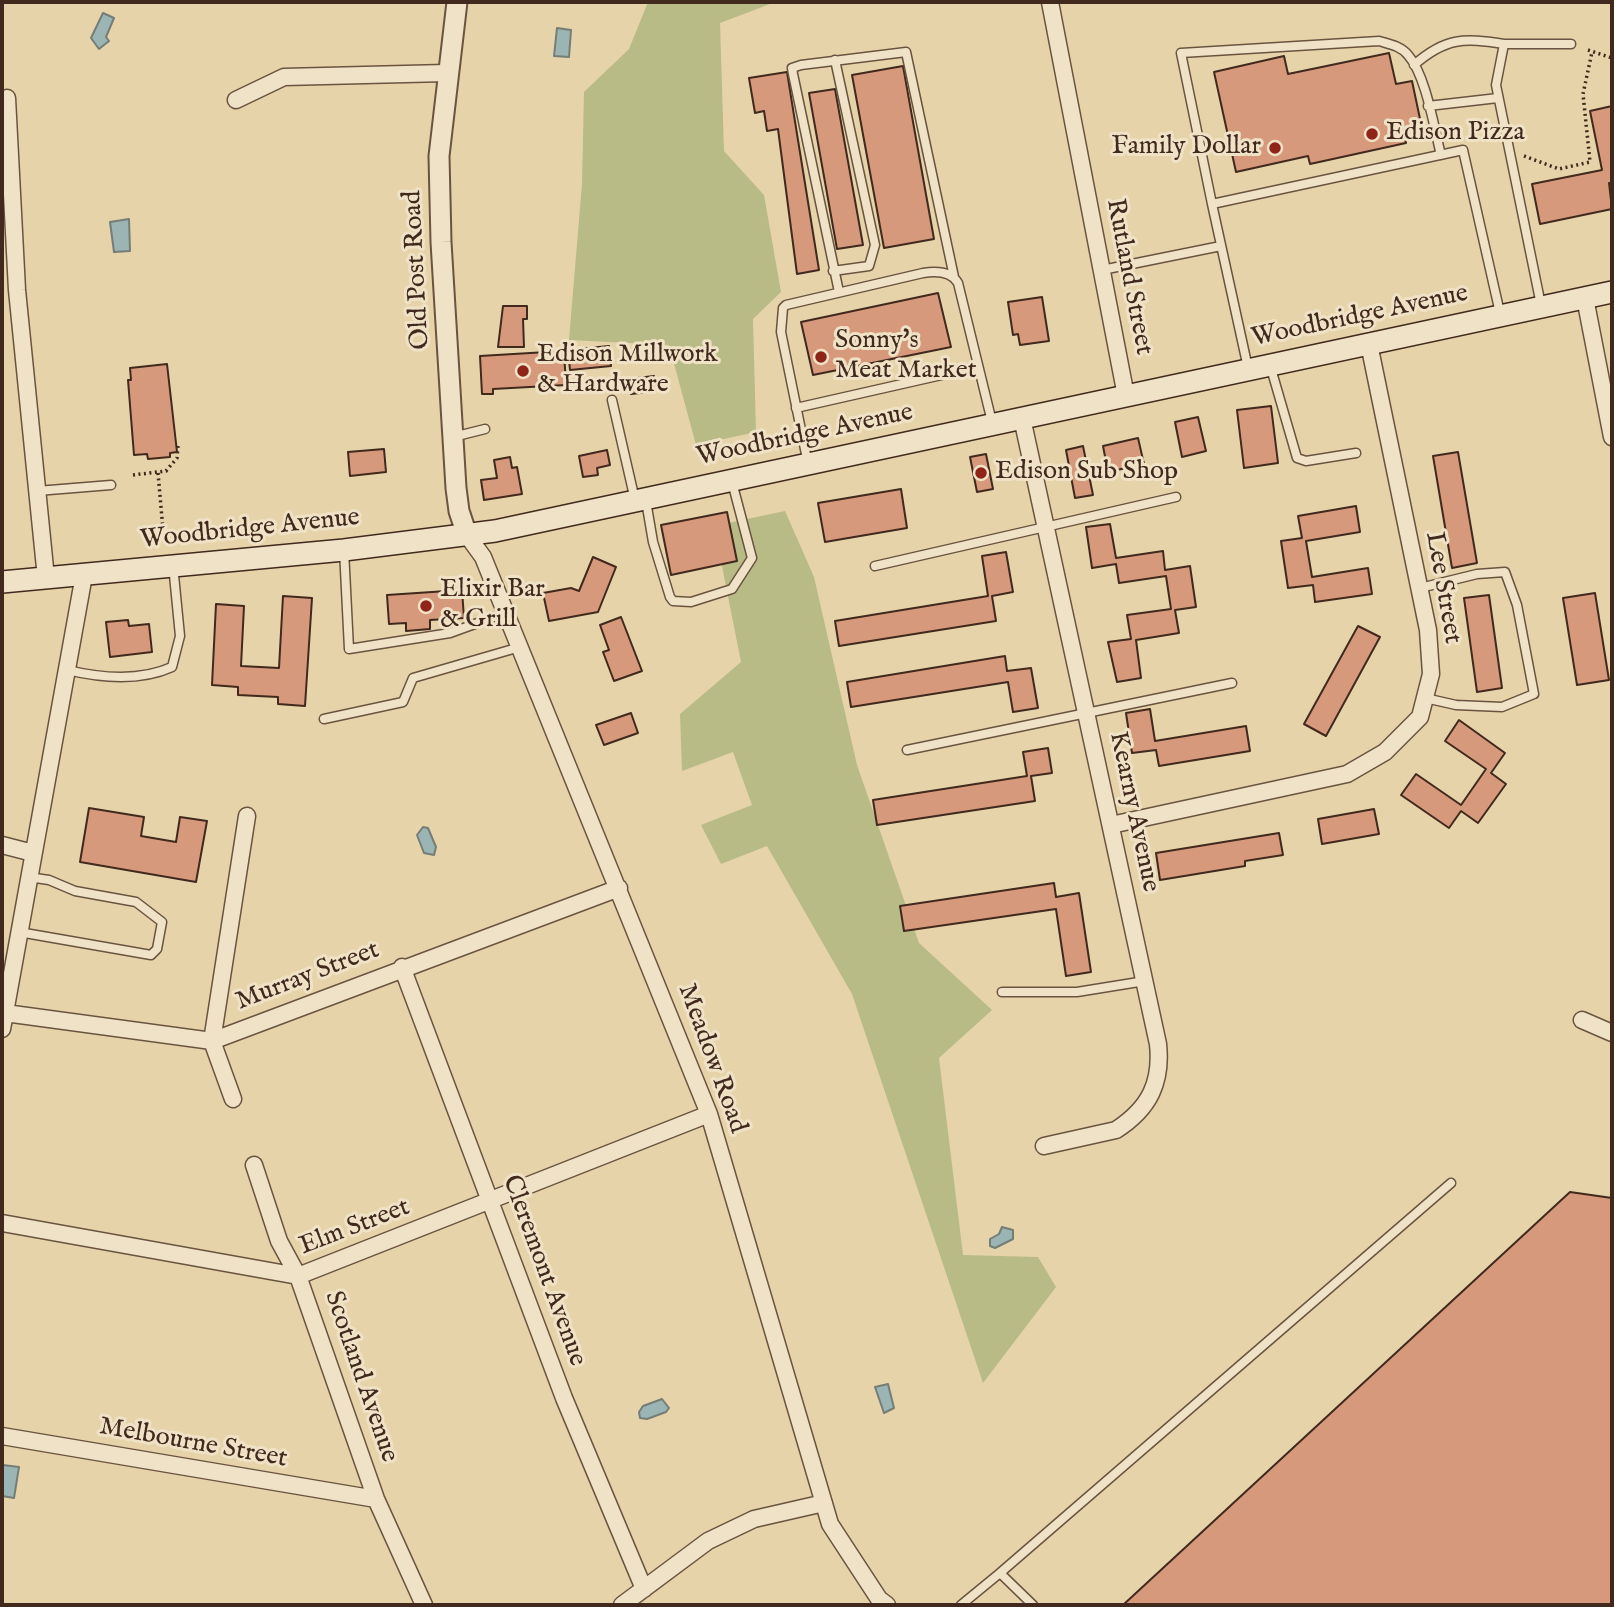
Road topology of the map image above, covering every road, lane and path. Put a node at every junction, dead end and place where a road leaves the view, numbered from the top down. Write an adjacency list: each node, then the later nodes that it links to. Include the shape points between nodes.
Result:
1 (457, 2): 8 (street, Old Post Road)
2 (1050, 2): 17 (street, Rutland Street)
3 (1504, 44): 4 (lane); 7 (lane, via 1461,40 1431,50); 10 (lane)
4 (1571, 44)
5 (1612, 58): 13 (path, via 1590,51 1583,94 1590,162 1559,169)
6 (835, 60): 18 (lane, via 875,245 869,266); 18 (lane, via 792,68); 19 (lane, via 902,51 908,56)
7 (1414, 65): 12 (lane); 15 (lane, via 1397,47 1378,41 1181,53)
8 (446, 73): 11 (street, via 284,77); 35 (street, Old Post Road, via 439,156 440,242)
9 (7, 98): 44 (street, via 17,290)
10 (1498, 98): 12 (lane); 23 (lane)
11 (236, 100)
12 (1428, 106): 14 (lane)
13 (1518, 153)
14 (1441, 155): 15 (lane); 24 (lane, via 1463,150)
15 (1212, 204): 16 (lane)
16 (1221, 246): 17 (lane); 28 (lane)
17 (1102, 270): 29 (street, Rutland Street)
18 (833, 271): 20 (lane)
19 (954, 277): 20 (lane, via 923,273); 27 (lane)
20 (839, 292): 31 (lane, via 783,308 781,332)
21 (1612, 292): 22 (main road, Woodbridge Avenue)
22 (1585, 298): 23 (main road, Woodbridge Avenue); 36 (street)
23 (1541, 307): 24 (main road, Woodbridge Avenue)
24 (1501, 316): 25 (main road, Woodbridge Avenue)
25 (1369, 344): 26 (main road, Woodbridge Avenue); 56 (street, Lee Street)
26 (1270, 365): 28 (main road, Woodbridge Avenue); 38 (lane, via 1297,458 1306,461)
27 (977, 367): 31 (lane); 33 (lane)
28 (1249, 370): 29 (main road, Woodbridge Avenue)
29 (1126, 396): 32 (main road, Woodbridge Avenue)
30 (612, 400): 46 (lane)
31 (796, 408): 39 (lane)
32 (1023, 418): 33 (main road, Woodbridge Avenue); 47 (street, Kearny Avenue)
33 (993, 424): 39 (main road, Woodbridge Avenue)
34 (485, 429): 35 (lane)
35 (453, 437): 48 (street, Old Post Road, via 459,512)
36 (1612, 437)
37 (178, 446): 40 (path, via 172,466)
38 (1356, 453)
39 (808, 464): 42 (main road, Woodbridge Avenue)
40 (159, 473): 41 (path); 49 (path)
41 (133, 475)
42 (731, 480): 46 (main road, Woodbridge Avenue); 46 (lane, via 752,558 732,590 691,602 670,597)
43 (111, 485): 44 (lane)
44 (37, 491): 54 (street)
45 (1175, 497): 47 (lane)
46 (640, 500): 48 (main road, Woodbridge Avenue)
47 (1046, 526): 52 (lane); 62 (street, Kearny Avenue)
48 (467, 535): 50 (main road, Woodbridge Avenue); 57 (street, Meadow Road, via 483,557)
49 (164, 541)
50 (344, 550): 51 (main road, Woodbridge Avenue); 57 (lane, via 349,649 450,634)
51 (173, 565): 53 (main road, Woodbridge Avenue); 59 (lane, via 180,636 172,667 159,673 110,677)
52 (875, 566)
53 (84, 575): 54 (main road, Woodbridge Avenue); 59 (street)
54 (46, 578): 55 (main road, Woodbridge Avenue)
55 (2, 582)
56 (1420, 588): 61 (street, Lee Street, via 1431,674); 61 (lane, via 1505,572 1517,605 1534,694 1502,708)
57 (505, 612): 58 (street, Meadow Road)
58 (520, 647): 63 (lane, via 413,678 403,702); 70 (street, Meadow Road)
59 (67, 670): 68 (street)
60 (1232, 683): 62 (lane)
61 (1425, 698): 66 (street, Lee Street, via 1420,717 1385,752 1347,774)
62 (1086, 711): 64 (lane); 66 (street, Kearny Avenue)
63 (324, 719)
64 (906, 750)
65 (247, 816): 78 (street)
66 (1111, 825): 73 (street, Kearny Avenue)
67 (2, 845): 68 (street)
68 (33, 853): 69 (street)
69 (29, 877): 71 (street); 71 (lane, via 136,902 162,922 158,949 151,955)
70 (619, 888): 72 (street, Murray Street); 80 (street, Meadow Road)
71 (19, 932): 76 (street)
72 (402, 967): 78 (street, Murray Street); 84 (street, Cleremont Avenue)
73 (1145, 981): 74 (lane, via 1077,992); 81 (street, Kearny Avenue, via 1158,1044 1158,1080 1142,1107 1116,1130)
74 (1002, 992)
75 (1582, 1020): 77 (street)
76 (3, 1021): 78 (street, Murray Street)
77 (1612, 1033)
78 (212, 1041): 79 (street)
79 (233, 1099)
80 (709, 1114): 84 (street, Elm Street); 89 (street, Meadow Road)
81 (1044, 1146)
82 (254, 1164): 86 (street, Scotland Avenue, via 279,1241)
83 (1451, 1183): 90 (lane)
84 (491, 1202): 86 (street, Elm Street); 91 (street, Cleremont Avenue, via 564,1398)
85 (2, 1223): 86 (street, Elm Street)
86 (298, 1276): 88 (street, Scotland Avenue)
87 (2, 1436): 88 (street, Melbourne Street)
88 (376, 1499): 92 (street, Scotland Avenue)
89 (824, 1503): 91 (street, via 754,1519 708,1541); 94 (street, Meadow Road, via 830,1524)
90 (1000, 1573): 95 (lane); 96 (lane)
91 (644, 1589): 93 (street)
92 (424, 1605)
93 (622, 1605)
94 (887, 1605)
95 (961, 1605)
96 (1033, 1605)

